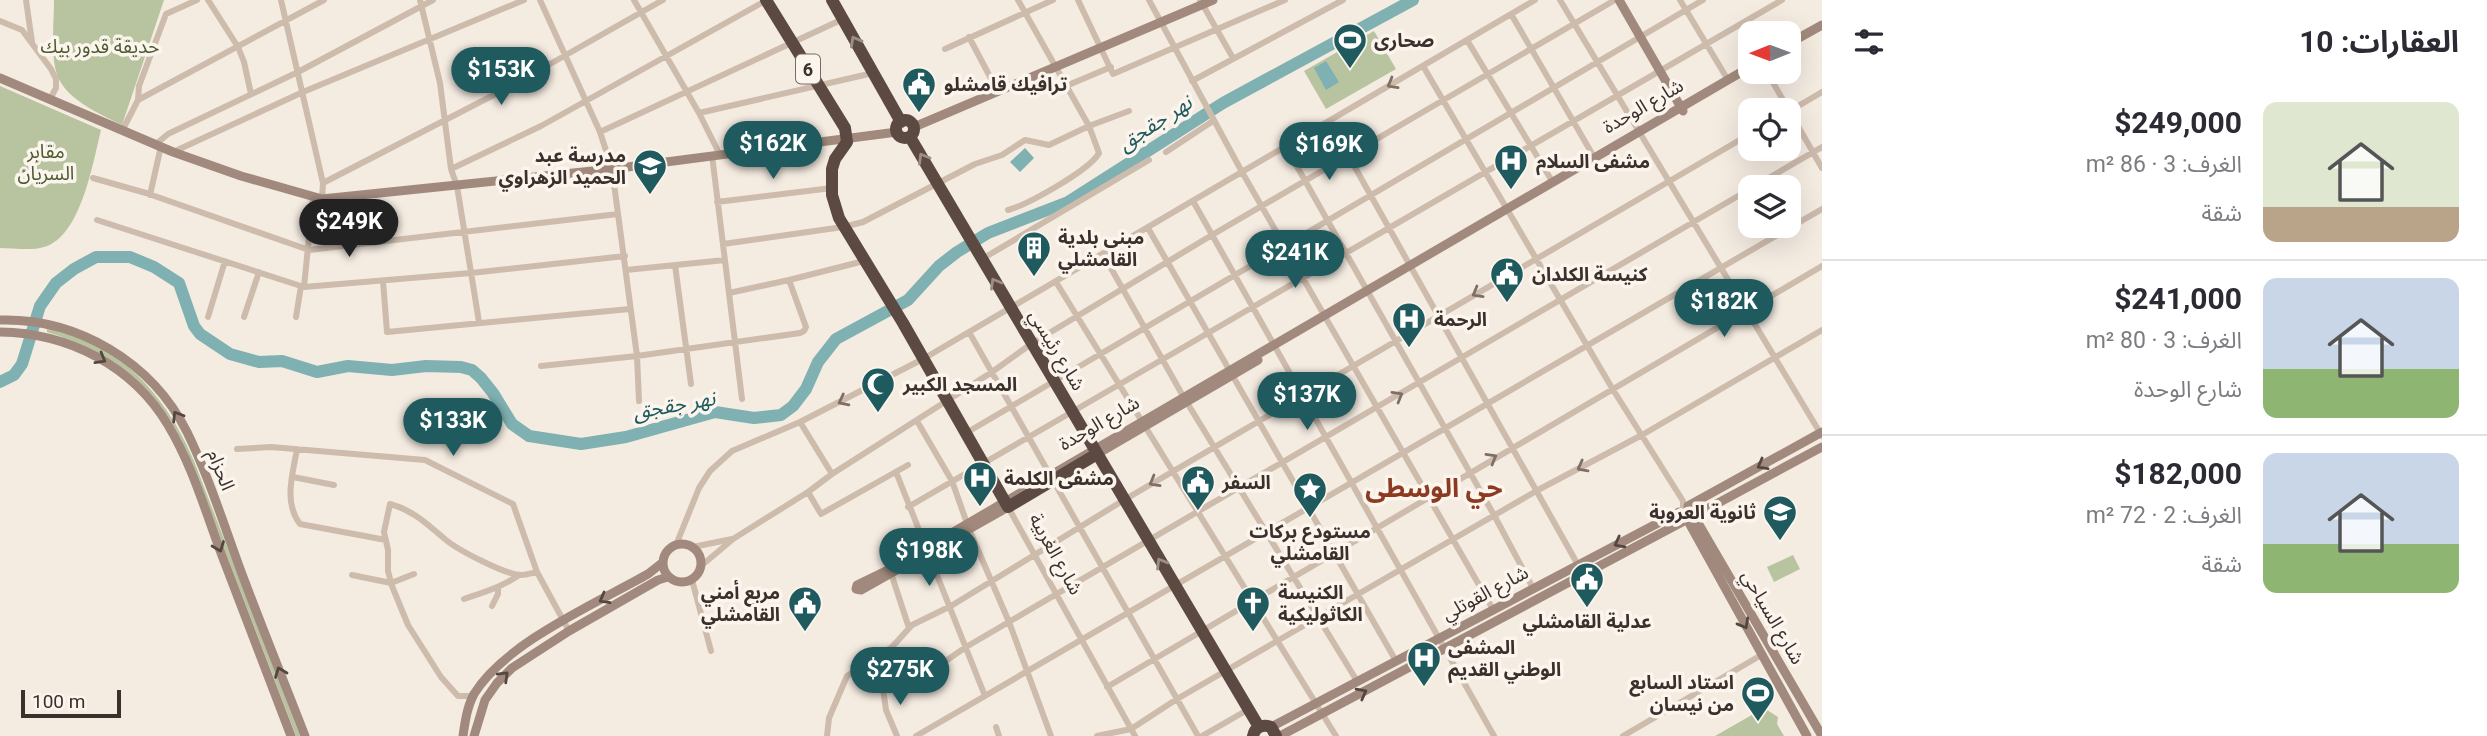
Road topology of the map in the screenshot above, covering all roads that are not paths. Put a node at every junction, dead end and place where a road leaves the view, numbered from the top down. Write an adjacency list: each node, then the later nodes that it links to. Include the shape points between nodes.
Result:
1 (26, 0): 47 (street)
2 (197, 0): 81 (street, via 166,14)
3 (208, 0): 50 (street)
4 (281, 0): 35 (street)
5 (324, 0): 35 (street)
6 (433, 0): 28 (street)
7 (524, 0): 45 (street)
8 (540, 0): 55 (street)
9 (634, 0): 30 (street)
10 (663, 0): 30 (street)
11 (767, 0): 48 (highway, 6); 56 (street)
12 (832, 0): 33 (highway)
13 (1018, 0): 31 (street)
14 (1053, 0): 31 (street)
15 (1078, 0): 51 (street)
16 (1149, 0): 36 (street)
17 (1213, 0): 26 (street)
18 (1285, 0): 39 (street)
19 (1343, 0): 27 (street)
20 (1535, 0): 32 (street)
21 (1560, 0): 37 (street)
22 (1617, 0): 37 (street); 42 (street)
23 (1680, 0): 29 (street)
24 (1703, 0): 29 (street)
25 (1782, 0): 49 (street)
26 (1201, 2): 36 (street); 39 (street)
27 (1333, 2): 57 (street)
28 (420, 3): 45 (street); 63 (street)
29 (1686, 10): 42 (street); 49 (street)
30 (641, 12): 55 (street); 56 (street)
31 (1025, 13): 41 (street); 59 (street)
32 (1511, 14): 44 (street); 54 (street)
33 (843, 19): 48 (street); 64 (highway, one-way to 33)
34 (0, 21): 47 (street, via 23,30)
35 (286, 21): 50 (street); 63 (street)
36 (1160, 22): 51 (street); 52 (street)
37 (1574, 24): 54 (street); 58 (street)
38 (1822, 25): 43 (street)
39 (1217, 29): 52 (street); 57 (street)
40 (1822, 30): 46 (street)
41 (969, 37): 53 (street); 74 (street)
42 (1641, 37): 58 (street); 62 (street)
43 (1801, 37)
44 (1467, 40): 60 (street); 65 (street)
45 (428, 42): 75 (street); 90 (street)
46 (1801, 42)
47 (32, 43): 80 (street, via 56,79)
48 (792, 43): 71 (highway, 6); 76 (street)
49 (1706, 44): 62 (street); 70 (street)
50 (237, 47): 78 (street); 81 (street)
51 (1101, 47): 59 (street); 61 (street)
52 (1174, 48): 61 (street, via 1113,74); 69 (street)
53 (945, 49)
54 (1531, 49): 65 (street); 73 (street)
55 (566, 57): 83 (street); 90 (street)
56 (666, 57): 76 (street); 83 (street)
57 (1233, 58): 69 (street)
58 (1597, 62): 73 (street); 79 (street)
59 (1055, 66): 72 (street); 74 (street)
60 (1423, 66): 82 (street); 91 (street, one-way to 91)
61 (1111, 67): 72 (street)
62 (1660, 71): 79 (street); 85 (street)
63 (298, 72): 75 (street); 78 (street)
64 (873, 73): 71 (street); 94 (highway)
65 (1487, 74): 82 (street); 88 (street)
66 (1738, 75): 70 (street, شارع الوحدة)
67 (1738, 77): 85 (street, شارع الوحدة)
68 (0, 78): 80 (street)
69 (1192, 80): 89 (street)
70 (1728, 80): 85 (street, شارع الوحدة)
71 (817, 85): 87 (street); 100 (highway, 6)
72 (1066, 86): 93 (street)
73 (1553, 88): 88 (street); 92 (street)
74 (997, 90): 97 (street)
75 (303, 92): 107 (street); 124 (street)
76 (687, 92): 87 (street); 96 (street)
77 (1822, 92): 84 (street)
78 (251, 94): 103 (street, via 168,134)
79 (1617, 96): 92 (street); 99 (street)
80 (50, 99): 95 (street)
81 (138, 100): 95 (street)
82 (1443, 100): 101 (street); 111 (street)
83 (586, 101): 96 (street); 115 (street)
84 (1801, 104)
85 (1682, 109): 99 (street, شارع الوحدة)
86 (1129, 110): 93 (street)
87 (699, 113): 110 (street)
88 (1511, 113): 101 (street); 104 (street)
89 (1212, 118): 108 (street); 117 (street)
90 (445, 121): 115 (street); 124 (street)
91 (1329, 121): 105 (street); 111 (street)
92 (1573, 121): 104 (street); 112 (street)
93 (1090, 126): 125 (street, via 1049,145 1025,141); 136 (street, via 1098,145 1097,158)
94 (899, 127): 97 (highway, via 904,138); 100 (street)
95 (122, 131): 103 (street)
96 (600, 132): 116 (street)
97 (912, 132): 125 (highway, شارع رئيسي, one-way to 97)
98 (1801, 132): 109 (street)
99 (1640, 134): 112 (street, شارع الوحدة); 123 (street); 137 (street, شارع الوحدة)
100 (847, 139): 110 (street); 127 (highway, via 833,164)
101 (1466, 139): 118 (street); 129 (street)
102 (1738, 141): 123 (street)
103 (159, 145): 107 (street); 128 (street)
104 (1531, 146): 118 (street); 122 (street)
105 (1286, 147): 117 (street); 121 (street)
106 (1822, 147): 109 (street)
107 (173, 152): 131 (street)
108 (1166, 152)
109 (1813, 152): 114 (street); 119 (street)
110 (715, 154): 116 (street); 133 (street)
111 (1349, 155): 121 (street); 129 (street)
112 (1594, 157): 122 (street, شارع الوحدة)
113 (1149, 160): 153 (street)
114 (1822, 167)
115 (452, 169): 126 (street)
116 (612, 169): 126 (street); 138 (street)
117 (1242, 172): 132 (street); 134 (street)
118 (1485, 172): 137 (street); 144 (street)
119 (1774, 175)
120 (93, 178): 128 (street)
121 (1305, 180): 134 (street); 140 (street)
122 (1552, 181): 137 (street, شارع الوحدة)
123 (1669, 181): 141 (street); 154 (street)
124 (323, 183): 131 (street)
125 (938, 184): 142 (street, via 870,219); 153 (highway, شارع رئيسي)
126 (457, 186): 131 (street); 145 (street)
127 (832, 187): 133 (street); 142 (highway, شارع الغربية)
128 (150, 195): 149 (street)
129 (1372, 195): 140 (street); 144 (street)
130 (1738, 196): 141 (street)
131 (317, 198): 149 (street)
132 (1193, 201): 143 (street); 146 (street)
133 (718, 202): 147 (street)
134 (1262, 206): 146 (street); 148 (street)
135 (1822, 209): 162 (street)
136 (1008, 210)
137 (1508, 211): 154 (street); 160 (street, شارع الوحدة)
138 (618, 214): 145 (street); 152 (street)
139 (97, 220): 156 (street)
140 (1328, 220): 148 (street); 150 (street)
141 (1694, 223): 162 (street); 175 (street)
142 (843, 227): 147 (street); 157 (highway, شارع الغربية)
143 (1148, 228): 151 (street); 158 (street)
144 (1390, 228): 150 (street); 160 (street)
145 (465, 233): 149 (street); 165 (street)
146 (1212, 234): 158 (street); 166 (street)
147 (723, 244): 155 (street)
148 (1285, 246): 166 (street); 167 (street)
149 (309, 250): 171 (street)
150 (1346, 253): 167 (street); 173 (street)
151 (1103, 254): 170 (street); 172 (street)
152 (625, 256): 163 (street); 165 (street)
153 (980, 257): 179 (highway, شارع رئيسي, one-way to 153)
154 (1536, 258): 175 (street); 181 (street, one-way to 181)
155 (725, 260): 159 (street); 174 (street)
156 (225, 261): 164 (street); 182 (street)
157 (864, 261): 168 (street); 206 (highway, شارع الغربية)
158 (1169, 263): 172 (street); 176 (street)
159 (676, 265): 163 (street); 201 (street)
160 (1412, 266): 173 (street, شارع الوحدة); 181 (street)
161 (1822, 266): 180 (street)
162 (1721, 268): 180 (street); 199 (street)
163 (626, 270): 178 (street)
164 (259, 272): 171 (street); 183 (street)
165 (471, 273): 169 (street); 189 (street)
166 (1234, 275): 176 (street); 177 (street)
167 (1303, 278): 177 (street); 186 (street)
168 (789, 280): 174 (street); 197 (street, via 804,331)
169 (383, 281): 171 (street); 189 (street, via 387,332)
170 (1056, 282): 179 (street); 185 (street)
171 (302, 286): 184 (street)
172 (1123, 289): 185 (street); 190 (street)
173 (1368, 292): 186 (street, شارع الوحدة); 196 (street)
174 (729, 293): 197 (street)
175 (1563, 300): 199 (street); 204 (street)
176 (1191, 301): 190 (street); 194 (street)
177 (1253, 307): 194 (street); 200 (street)
178 (630, 309): 189 (street); 203 (street)
179 (1010, 309): 193 (street); 198 (highway, شارع رئيسي)
180 (1746, 310): 205 (street); 216 (street)
181 (1439, 315): 196 (street); 204 (street)
182 (208, 317)
183 (244, 317)
184 (296, 317)
185 (1078, 317): 198 (street); 202 (street)
186 (1325, 317): 200 (street, شارع الوحدة); 209 (street)
187 (0, 320): 188 (street, الحزام)
188 (41, 323): 195 (street); 339 (street, الحزام, one-way to 188, via 198,457 172,408 148,379 119,355 87,337)
189 (479, 323)
190 (1145, 328): 202 (street); 207 (street)
191 (1822, 330): 205 (street)
192 (0, 332): 195 (street, الحزام)
193 (969, 332): 206 (street); 210 (street)
194 (1209, 332): 207 (street); 211 (street)
195 (39, 336): 338 (street, الحزام, one-way to 338, via 68,343 115,368 143,391 168,425)
196 (1395, 341): 209 (street); 215 (street)
197 (735, 343): 201 (street); 218 (street)
198 (1031, 344): 210 (street); 212 (highway, شارع رئيسي)
199 (1589, 345): 216 (street); 222 (street)
200 (1275, 346): 211 (street, شارع الوحدة); 217 (street)
201 (686, 350): 203 (street); 213 (street)
202 (1101, 354): 212 (street); 214 (street)
203 (637, 356): 208 (street); 221 (street)
204 (1464, 358): 215 (street); 222 (street)
205 (1775, 358): 232 (street); 233 (street)
206 (923, 359): 220 (highway, شارع الغربية); 228 (street, one-way to 228)
207 (1163, 359): 214 (street); 219 (street)
208 (541, 366)
209 (1353, 366): 217 (street); 224 (street)
210 (992, 372): 220 (street); 223 (street)
211 (1231, 372): 219 (street, شارع الوحدة); 227 (street)
212 (1054, 381): 223 (street); 225 (highway, شارع رئيسي)
213 (691, 384)
214 (1119, 384): 225 (street); 229 (street)
215 (1420, 384): 224 (street, one-way to 215); 230 (street)
216 (1612, 388): 233 (street); 236 (street)
217 (1302, 396): 227 (street); 235 (street)
218 (742, 399)
219 (1185, 399): 229 (street, شارع الوحدة); 237 (street)
220 (947, 400): 226 (street); 231 (highway, شارع الغربية)
221 (639, 401)
222 (1489, 402): 230 (street); 236 (street)
223 (1011, 406): 231 (street); 234 (street)
224 (1378, 408): 235 (street); 242 (street)
225 (1072, 412): 234 (street); 241 (highway, شارع رئيسي)
226 (917, 421): 249 (street); 252 (street)
227 (1259, 421): 237 (street); 244 (street)
228 (800, 422): 249 (street); 275 (street, via 741,446 717,464 699,488)
229 (1143, 423): 241 (street, شارع الوحدة); 246 (street)
230 (1445, 428): 242 (street); 248 (street)
231 (966, 433): 243 (highway, شارع الغربية)
232 (1821, 434): 263 (street, شارع القوتلي, one-way to 263)
233 (1642, 435): 256 (street, one-way to 256); 263 (street)
234 (1028, 437): 243 (street); 251 (street)
235 (1326, 438): 244 (street); 253 (street)
236 (1513, 446): 248 (street, one-way to 236); 256 (street)
237 (1214, 447): 246 (street); 255 (street)
238 (1822, 447): 266 (street, شارع القوتلي)
239 (237, 449): 240 (street)
240 (297, 449): 250 (street); 286 (street, via 425,460 496,495 513,504)
241 (1095, 451): 251 (highway, شارع الوحدة); 259 (highway, شارع رئيسي)
242 (1403, 452): 253 (street); 258 (street)
243 (983, 463): 252 (street); 260 (highway, شارع الغربية)
244 (1283, 463): 255 (street); 262 (street)
245 (908, 465): 247 (street)
246 (1173, 471): 259 (street, one-way to 259); 264 (street)
247 (896, 472): 257 (street, via 821,514); 261 (street)
248 (1469, 472): 258 (street); 265 (street)
249 (832, 474): 257 (street)
250 (293, 477): 254 (street); 273 (street, via 290,504 300,524)
251 (1051, 477): 260 (highway, شارع الوحدة); 269 (street)
252 (953, 481): 261 (street); 267 (street)
253 (1351, 482): 262 (street); 268 (street)
254 (334, 485)
255 (1240, 489): 264 (street); 270 (street)
256 (1538, 490): 265 (street); 282 (street)
257 (808, 492): 271 (street)
258 (1428, 496): 268 (street); 272 (street)
259 (1124, 500): 269 (street); 274 (highway, شارع رئيسي)
260 (1006, 504): 267 (street, شارع الوحدة); 279 (street, شارع الغربية)
261 (908, 507): 277 (street)
262 (1308, 508): 270 (street); 278 (street)
263 (1684, 508): 266 (street, via 1680,517); 282 (street, شارع القوتلي, one-way to 282)
264 (1198, 513): 274 (street); 280 (street)
265 (1494, 515): 272 (street); 298 (street)
266 (1689, 519): 317 (street, شارع القوتلي); 318 (street, شارع السياحي); 320 (street, شارع السياحي, one-way to 320)
267 (968, 525): 277 (street, شارع الوحدة); 294 (street)
268 (1376, 527): 278 (street); 285 (street)
269 (1080, 528): 279 (street); 284 (street)
270 (1266, 532): 280 (street); 291 (street)
271 (733, 539): 276 (street); 283 (street)
272 (1453, 539): 285 (street); 305 (street)
273 (386, 540): 290 (street, via 390,504 428,523 447,542); 295 (street)
274 (1149, 541): 284 (street); 296 (highway, شارع رئيسي, one-way to 274)
275 (676, 545): 276 (street); 281 (street, via 666,552)
276 (692, 547): 283 (street)
277 (927, 549): 287 (street, شارع الوحدة); 287 (street, شارع الوحدة, via 856,589); 304 (street)
278 (1334, 552): 291 (street); 300 (street)
279 (1035, 555): 294 (street); 299 (street, شارع الغربية)
280 (1225, 556): 296 (street); 302 (street)
281 (662, 563): 292 (street); 308 (street, one-way to 308)
282 (1578, 565): 298 (street, شارع القوتلي)
283 (701, 566): 293 (street)
284 (1103, 568): 299 (street); 306 (street)
285 (1400, 569): 300 (street); 313 (street)
286 (537, 572): 290 (street); 308 (street)
287 (891, 573): 310 (street)
288 (414, 574): 295 (street)
289 (352, 575): 295 (street)
290 (519, 575): 297 (street)
291 (1293, 576): 302 (street); 307 (street)
292 (668, 577): 293 (street, via 680,583); 312 (street)
293 (692, 580): 319 (street)
294 (992, 581): 304 (street); 309 (street)
295 (391, 583): 329 (street, via 408,625 441,677 458,696)
296 (1175, 586): 306 (street); 311 (highway, شارع رئيسي)
297 (498, 588): 301 (street); 303 (street)
298 (1533, 588): 305 (street, شارع القوتلي)
299 (1057, 594): 309 (street); 314 (street, شارع الغربية)
300 (1358, 594): 307 (street); 322 (street)
301 (464, 599)
302 (1252, 600): 311 (street); 315 (street)
303 (492, 606)
304 (951, 606): 310 (street); 316 (street)
305 (1494, 611): 313 (street, شارع القوتلي)
306 (1128, 613): 314 (street); 321 (street)
307 (1318, 617): 315 (street); 326 (street)
308 (564, 621): 312 (street); 329 (street, via 501,662)
309 (1009, 622): 316 (street); 325 (street)
310 (909, 628): 342 (street, via 892,647 847,676)
311 (1201, 630): 321 (street); 324 (highway, شارع رئيسي)
312 (569, 631): 341 (street, one-way to 312, via 481,709 497,683 524,659)
313 (1438, 637): 317 (street); 322 (street, شارع القوتلي)
314 (1082, 640): 325 (street); 328 (street, شارع الغربية)
315 (1277, 641): 324 (street); 332 (street)
316 (966, 647): 323 (street); 330 (street)
317 (1445, 648): 334 (street, شارع القوتلي, one-way to 317); 351 (street)
318 (1771, 650): 320 (street); 354 (street, شارع السياحي)
319 (711, 651)
320 (1761, 655): 352 (street); 353 (street, شارع السياحي)
321 (1154, 658): 328 (street); 331 (street)
322 (1395, 661): 326 (street, شارع القوتلي)
323 (934, 669)
324 (1226, 671): 331 (street); 333 (highway, شارع رئيسي)
325 (1027, 672): 330 (street); 346 (street)
326 (1357, 681): 332 (street, شارع القوتلي)
327 (882, 682): 343 (street, via 886,710)
328 (1107, 687): 336 (street, شارع الغربية)
329 (473, 696): 340 (street)
330 (985, 696): 344 (street)
331 (1177, 699): 336 (street); 349 (street)
332 (1316, 703): 334 (street); 337 (street, شارع القوتلي)
333 (1249, 709): 337 (highway, شارع رئيسي); 349 (street)
334 (1322, 714): 337 (street, شارع القوتلي); 350 (street)
335 (996, 727): 345 (street)
336 (1131, 729): 347 (street); 348 (street, شارع الغربية)
337 (1268, 732)
338 (291, 736)
339 (305, 736)
340 (463, 736)
341 (474, 736)
342 (827, 736)
343 (897, 736)
344 (916, 736)
345 (999, 736)
346 (1051, 736)
347 (1097, 736)
348 (1135, 736)
349 (1200, 736)
350 (1336, 736)
351 (1494, 736)
352 (1623, 736)
353 (1807, 736)
354 (1822, 736)

